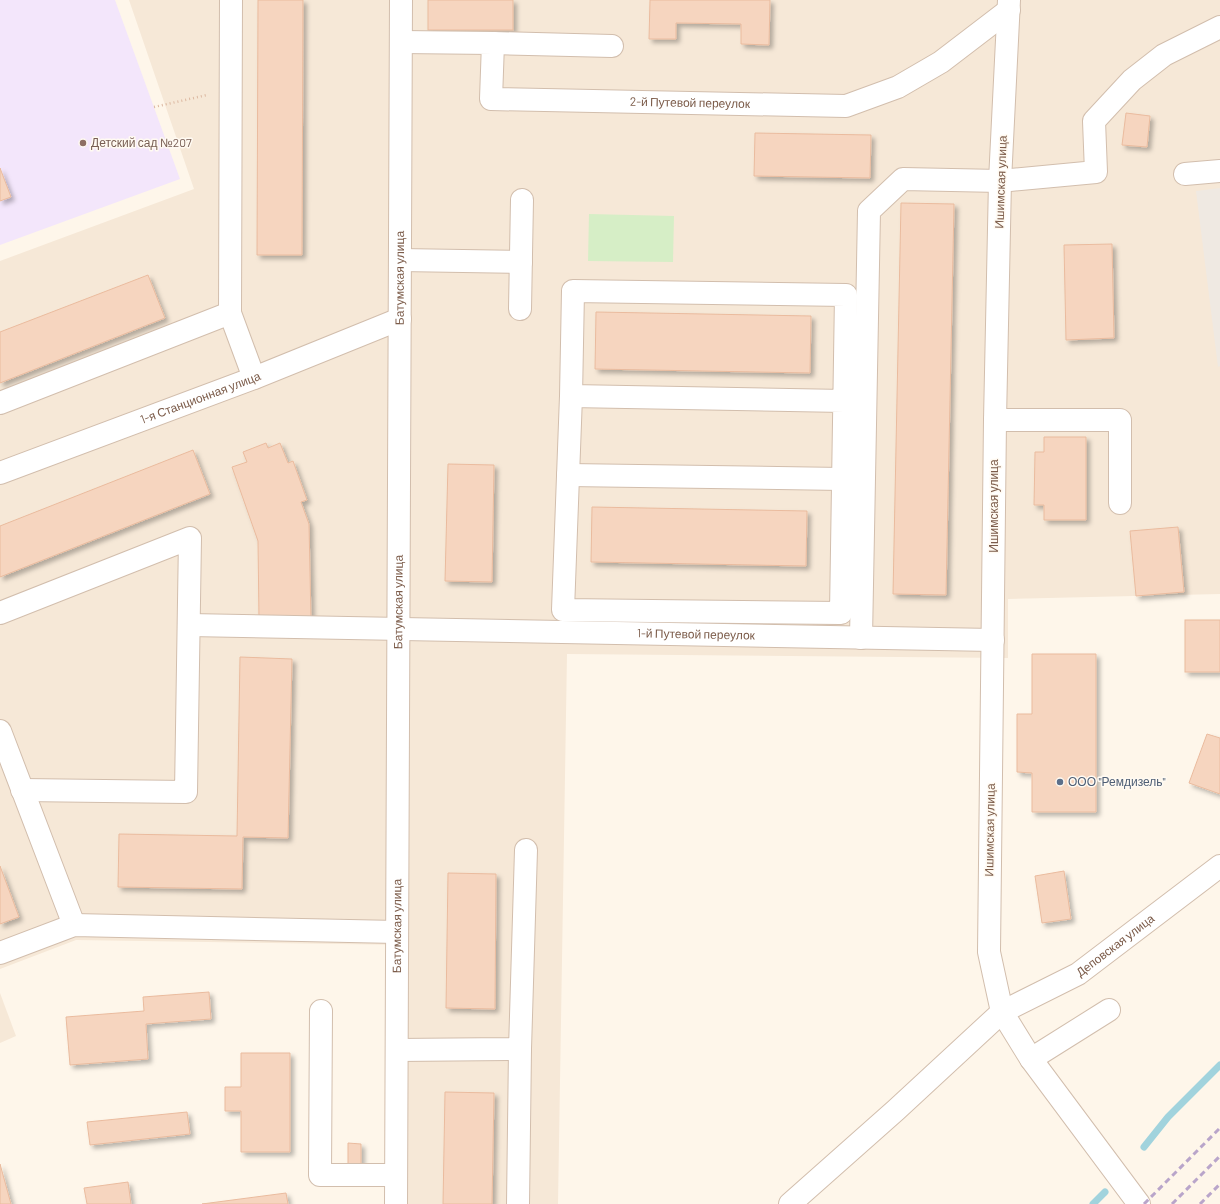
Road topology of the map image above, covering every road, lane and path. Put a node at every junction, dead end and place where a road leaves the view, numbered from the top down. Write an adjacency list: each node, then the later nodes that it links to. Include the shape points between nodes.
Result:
1 (231, 0): 8 (street)
2 (401, 0): 5 (street, Батумская улица)
3 (1009, 5): 6 (street, 2-й Путевой переулок, via 935,65 898,87 846,106 491,99); 12 (street, Ишимская улица)
4 (1220, 27): 12 (street, via 1164,55 1132,80 1094,121 1096,172)
5 (401, 42): 6 (street); 14 (street, Батумская улица)
6 (493, 43): 7 (street)
7 (612, 46)
8 (231, 90): 9 (path); 17 (street)
9 (154, 107)
10 (1220, 171): 11 (street)
11 (1185, 174)
12 (1000, 181): 23 (street, Ишимская улица); 29 (street, via 903,179 869,211)
13 (522, 200): 15 (street)
14 (400, 260): 15 (street); 18 (street, Батумская улица)
15 (521, 262): 16 (street)
16 (520, 308)
17 (230, 313): 19 (street); 22 (street)
18 (400, 319): 19 (street, 1-я Станционная улица); 31 (street, Батумская улица)
19 (254, 378): 24 (street, 1-я Станционная улица)
20 (571, 396): 21 (street); 21 (street, via 573,291 838,295 846,296); 25 (street)
21 (844, 401): 26 (street)
22 (0, 403)
23 (995, 420): 27 (street, via 1120,420); 33 (street, Ишимская улица)
24 (0, 473)
25 (568, 475): 26 (street); 29 (street, via 563,610)
26 (842, 480): 29 (street)
27 (1120, 502)
28 (0, 613): 30 (street, via 190,538)
29 (851, 614): 32 (street)
30 (189, 625): 31 (street, 1-й Путевой переулок); 35 (street, via 186,792)
31 (398, 629): 32 (street, 1-й Путевой переулок); 39 (street, Батумская улица)
32 (861, 638): 33 (street, 1-й Путевой переулок)
33 (993, 640): 43 (street, Ишимская улица, via 989,952)
34 (0, 731): 35 (street)
35 (22, 790): 38 (street)
36 (526, 850): 44 (street)
37 (1220, 866): 43 (street, Деповская улица, via 1078,974)
38 (74, 925): 39 (street); 40 (street)
39 (397, 932): 45 (street, Батумская улица)
40 (0, 953)
41 (1109, 1010): 46 (street)
42 (321, 1011): 47 (street, via 320,1175)
43 (1002, 1012): 46 (street, Ишимская улица); 50 (street, Деповская улица)
44 (520, 1049): 45 (street); 49 (street)
45 (396, 1050): 47 (street, Батумская улица)
46 (1031, 1059): 51 (street, Ишимская улица)
47 (396, 1175): 48 (street, Батумская улица)
48 (396, 1204)
49 (518, 1204)
50 (790, 1204)
51 (1139, 1204)

